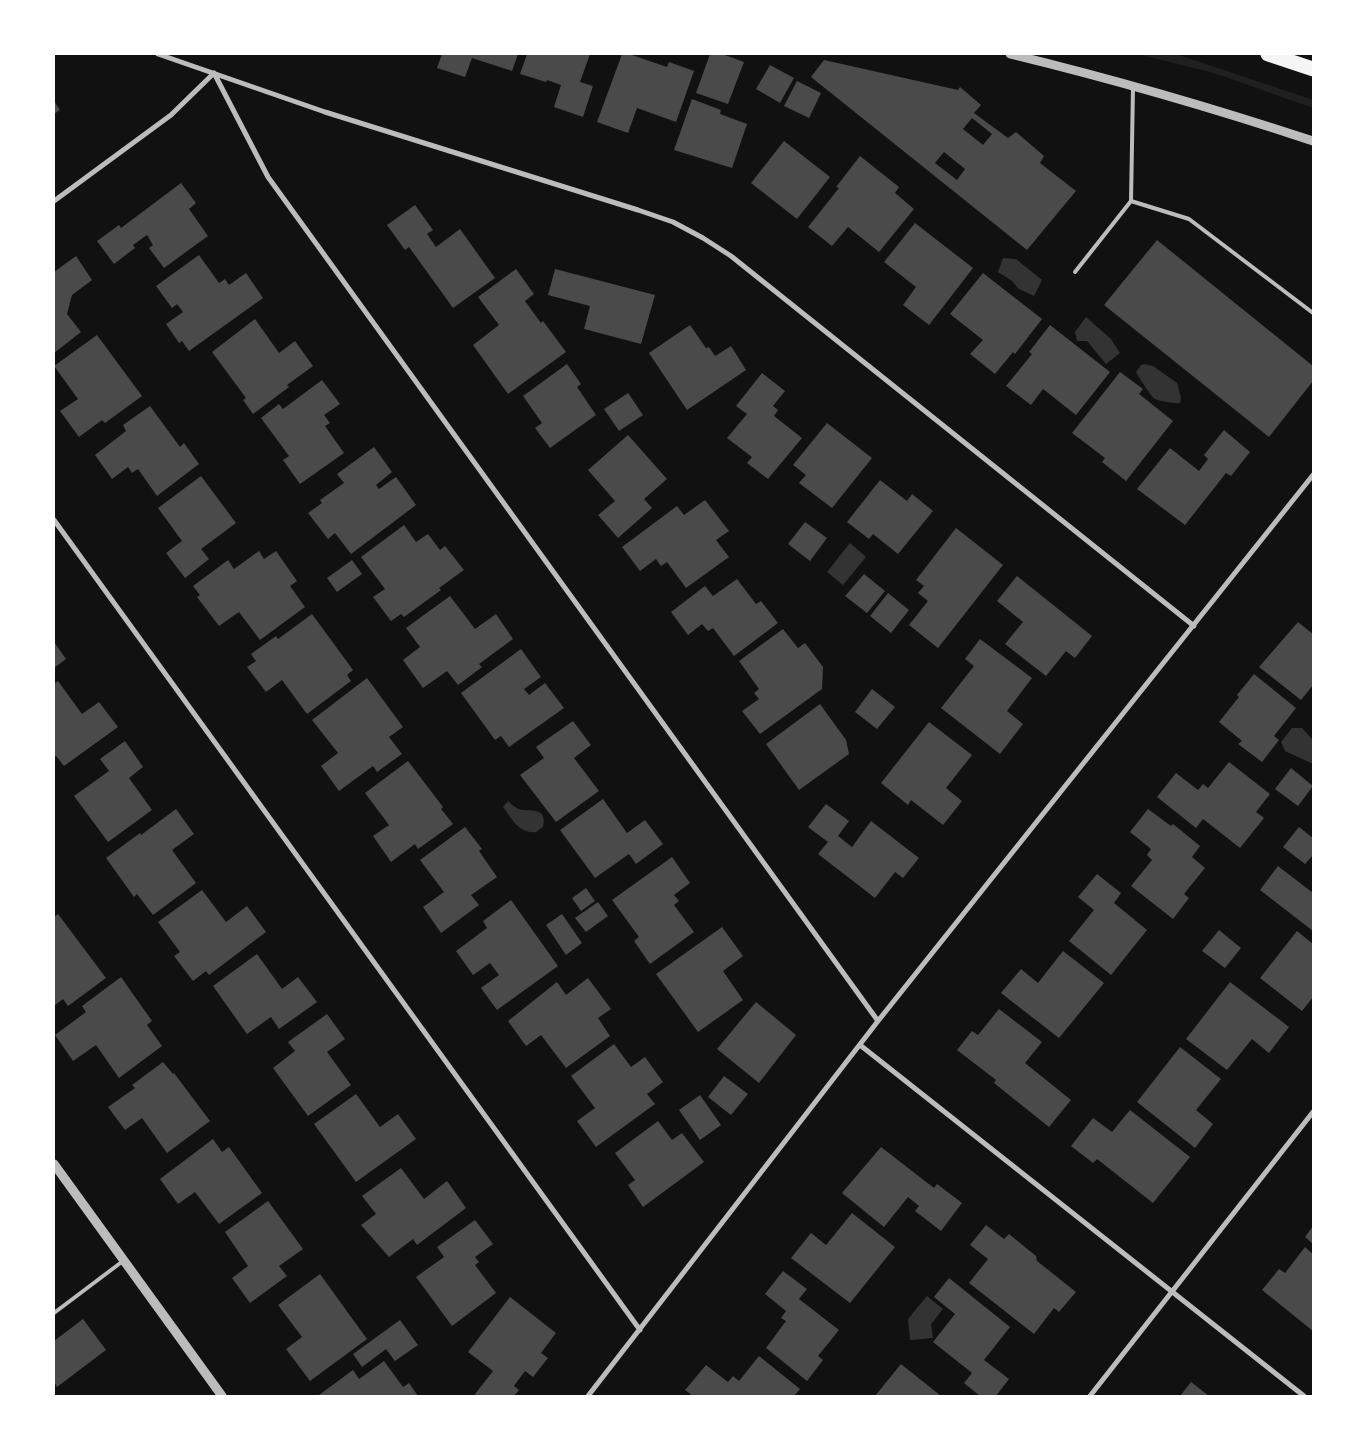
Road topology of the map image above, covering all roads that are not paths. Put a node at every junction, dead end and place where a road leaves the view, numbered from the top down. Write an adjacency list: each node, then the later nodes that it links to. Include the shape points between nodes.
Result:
1 (158, 54): 5 (street)
2 (1010, 54): 6 (street)
3 (1268, 54): 4 (highway)
4 (1313, 69)
5 (214, 73): 9 (street, via 172,115); 14 (street, via 325,112 638,210 673,222 703,238 731,256); 15 (street, via 268,178)
6 (1133, 85): 7 (street); 8 (lane)
7 (1313, 141)
8 (1131, 200): 10 (lane); 11 (lane, via 1189,219)
9 (54, 201)
10 (1075, 272)
11 (1313, 312)
12 (1313, 476): 14 (street)
13 (54, 520): 22 (street)
14 (1194, 626): 15 (street)
15 (878, 1021): 16 (street)
16 (860, 1045): 20 (street); 22 (street)
17 (1313, 1112): 20 (street)
18 (54, 1164): 19 (street)
19 (123, 1261): 21 (lane); 23 (street)
20 (1172, 1292): 25 (street); 26 (street)
21 (54, 1313)
22 (640, 1330): 24 (street)
23 (222, 1396)
24 (588, 1396)
25 (1090, 1396)
26 (1304, 1396)

